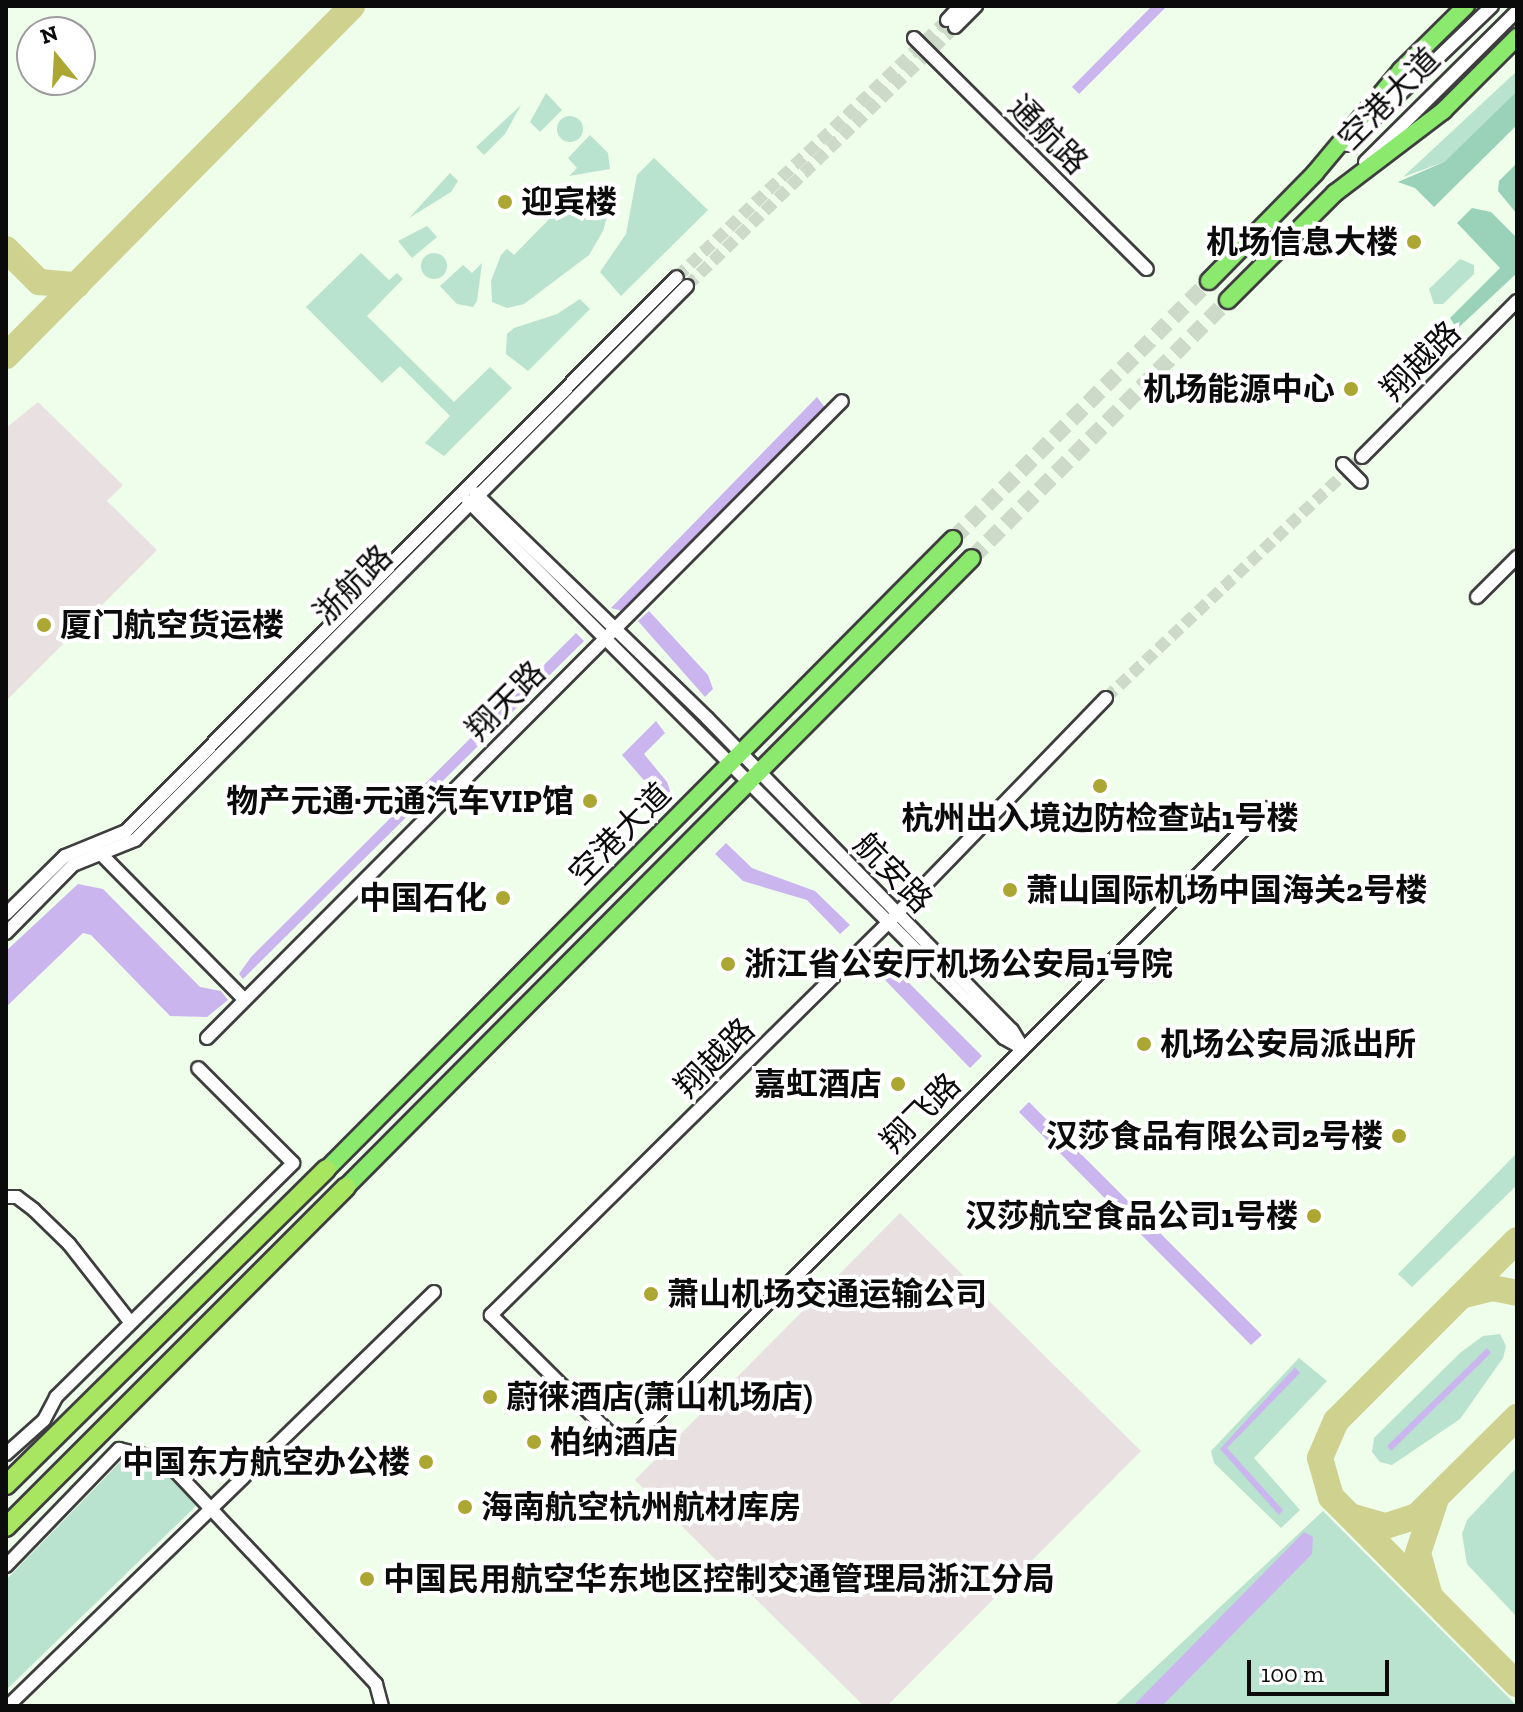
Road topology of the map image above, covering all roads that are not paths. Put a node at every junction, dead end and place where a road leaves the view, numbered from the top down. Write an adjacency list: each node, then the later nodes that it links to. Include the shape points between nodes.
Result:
1 (960, 6): 2 (street, via 951,23)
2 (976, 6)
3 (1466, 6): 8 (main road, 空港大道, via 1401,70)
4 (1492, 6): 8 (street, 空港大道)
5 (1517, 11): 9 (street, 空港大道)
6 (1517, 37): 9 (main road, 空港大道, via 1443,111)
7 (914, 38): 10 (street, 通航路)
8 (1315, 173): 11 (main road, 空港大道)
9 (1335, 193): 12 (main road, 空港大道)
10 (1147, 269)
11 (1209, 281)
12 (1228, 300)
13 (1517, 301): 15 (street, 翔越路)
14 (842, 401): 25 (street, 翔天路)
15 (1362, 457)
16 (1343, 464): 17 (street)
17 (1361, 482)
18 (465, 490): 19 (street, 航安路); 19 (street, 浙航路, via 682,281); 20 (street); 31 (street, 浙航路, via 126,831)
19 (479, 495): 20 (street, 浙航路); 25 (street, 航安路)
20 (469, 505): 26 (street, 航安路); 32 (street, 浙航路, via 135,840)
21 (953, 539): 28 (main road, 空港大道)
22 (1517, 557): 24 (street)
23 (972, 558): 29 (main road, 空港大道)
24 (1477, 597)
25 (616, 628): 26 (street, 翔天路); 28 (street, 航安路)
26 (605, 639): 28 (street, 航安路); 36 (street, 翔天路)
27 (1106, 698): 34 (street, 翔越路)
28 (736, 758): 29 (street, 航安路); 40 (main road, 空港大道)
29 (754, 777): 34 (street, 航安路); 41 (main road, 空港大道)
30 (1265, 808): 38 (street, 翔飞路)
31 (92, 845): 32 (street); 33 (street, 浙航路, via 65,856)
32 (103, 856): 35 (street, 浙航路, via 73,865); 36 (street)
33 (6, 914)
34 (893, 918): 38 (street, 航安路, via 1012,1030); 45 (street, 翔越路, via 491,1315)
35 (6, 933)
36 (245, 1000): 37 (street, 翔天路)
37 (207, 1038)
38 (1022, 1048): 45 (street, 翔飞路, via 624,1447)
39 (198, 1068): 44 (street, via 293,1163)
40 (327, 1169): 47 (highway)
41 (346, 1187): 49 (highway)
42 (6, 1197): 44 (street, via 26,1203 69,1244)
43 (434, 1292): 48 (street)
44 (131, 1323): 46 (street)
45 (615, 1437)
46 (6, 1454)
47 (6, 1485)
48 (211, 1509): 50 (street, via 165,1460 119,1449); 51 (street); 52 (street, via 376,1684)
49 (6, 1527)
50 (6, 1566)
51 (8, 1706)
52 (382, 1706)

